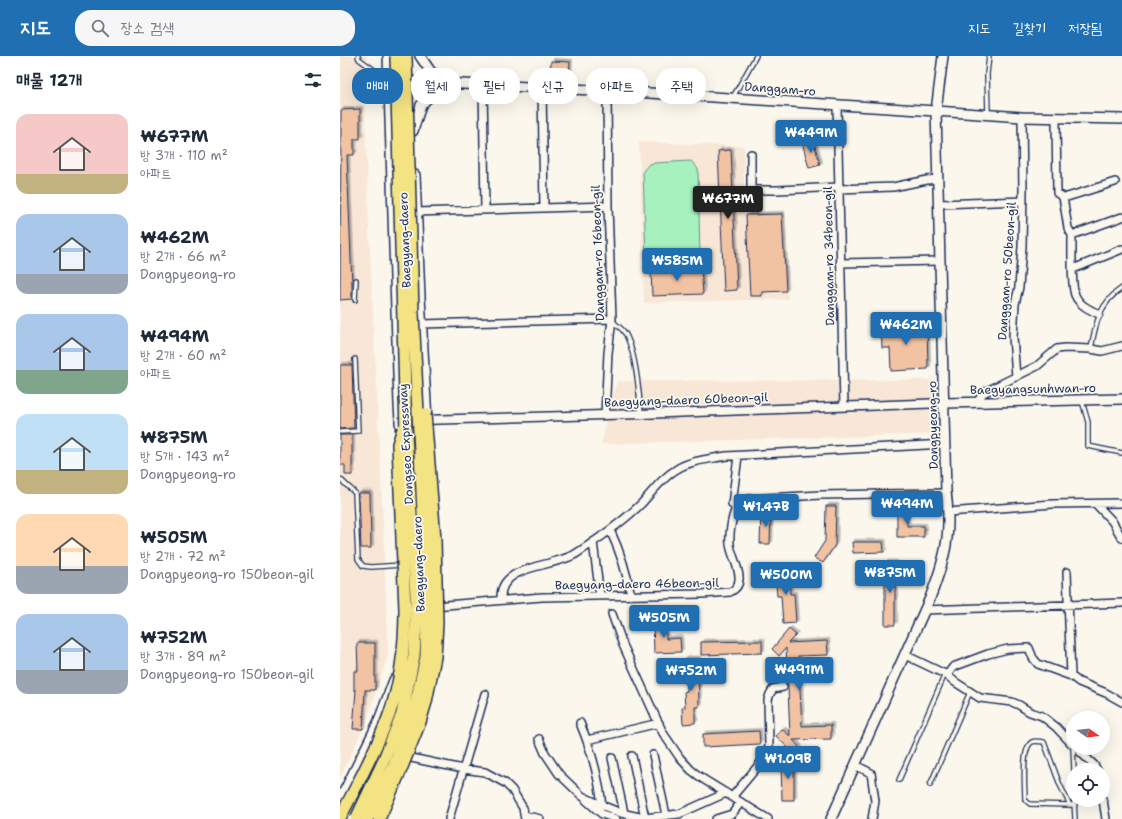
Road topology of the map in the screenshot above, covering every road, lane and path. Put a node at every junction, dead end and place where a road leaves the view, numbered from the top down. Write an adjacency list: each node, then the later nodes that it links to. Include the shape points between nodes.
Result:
1 (358, 56): 10 (lane)
2 (388, 56): 11 (main road, Baegyang-daero)
3 (396, 56): 67 (highway, Dongseo Expressway, bridge)
4 (406, 56): 50 (highway, Dongseo Expressway, bridge)
5 (410, 56): 14 (main road, Baegyang-daero)
6 (420, 56): 12 (main road)
7 (756, 56): 16 (lane)
8 (943, 56): 24 (main road, Dongpyeong-ro)
9 (989, 56): 25 (lane)
10 (371, 68)
11 (388, 68)
12 (428, 68)
13 (403, 82): 14 (main road, Danggam-ro)
14 (411, 82)
15 (648, 93): 16 (main road, Danggam-ro)
16 (732, 98): 23 (main road, Danggam-ro)
17 (390, 104): 62 (main road, Baegyang-daero)
18 (412, 104): 29 (main road, Baegyang-daero)
19 (422, 104): 29 (main road)
20 (483, 104): 39 (street)
21 (542, 104): 38 (street)
22 (607, 104): 37 (street, Danggam-ro 16beon-gil)
23 (837, 105): 24 (main road, Danggam-ro); 33 (street, Danggam-ro 34beon-gil)
24 (936, 111): 25 (main road, Danggam-ro); 31 (main road, Dongpyeong-ro)
25 (988, 115): 26 (main road, Danggam-ro)
26 (1022, 118): 27 (main road, Danggam-ro); 35 (street, Danggam-ro 50beon-gil)
27 (1056, 118): 28 (main road, Danggam-ro); 34 (street, via 1057,193)
28 (1122, 119)
29 (413, 131): 40 (main road, Baegyang-daero)
30 (750, 154): 33 (street, via 753,190)
31 (938, 179): 33 (street, via 893,187); 36 (main road, Dongpyeong-ro)
32 (1115, 182): 34 (street)
33 (839, 188): 45 (street, Danggam-ro 34beon-gil)
34 (1064, 198): 42 (street, via 1068,228)
35 (1023, 201): 36 (street); 57 (street, Danggam-ro 50beon-gil, via 1020,287 1013,337)
36 (939, 204): 44 (main road, Dongpyeong-ro)
37 (608, 206): 38 (street); 52 (street, Danggam-ro 16beon-gil)
38 (544, 208): 39 (street)
39 (485, 210): 40 (street)
40 (416, 212): 53 (main road, Baegyang-daero)
41 (1122, 217): 42 (street)
42 (1072, 235): 46 (street)
43 (1122, 250): 46 (street)
44 (940, 261): 45 (street); 61 (main road, Dongpyeong-ro)
45 (840, 263): 63 (street, Danggam-ro 34beon-gil)
46 (1073, 269): 51 (street, via 1075,296 1081,304)
47 (356, 280): 49 (lane)
48 (1122, 288): 51 (lane, via 1107,300)
49 (354, 300)
50 (413, 313): 131 (highway, Dongseo Expressway, bridge, via 427,591 426,657 412,717 393,767); 132 (highway, bridge, via 417,324 427,436 438,623 432,670 420,722)
51 (1099, 314): 55 (lane)
52 (612, 319): 53 (street); 64 (lane, via 623,329 632,350); 65 (street, Danggam-ro 16beon-gil)
53 (421, 324): 66 (main road, Baegyang-daero)
54 (1122, 346): 55 (street, via 1102,351)
55 (1091, 349): 57 (street, via 1057,349 1037,366)
56 (355, 359): 68 (lane, via 358,431)
57 (1016, 377): 60 (street, via 983,393)
58 (1122, 399): 59 (main road, Baegyangsunhwan-ro)
59 (1082, 400): 60 (main road, Baegyangsunhwan-ro); 70 (lane, via 1088,422 1088,446)
60 (978, 402): 61 (main road, Baegyangsunhwan-ro)
61 (945, 403): 63 (street, Baegyang-daero 60beon-gil); 69 (main road, Dongpyeong-ro)
62 (398, 405): 66 (street, Baegyang-daero 60beon-gil, via 411,420); 72 (main road, Baegyang-daero)
63 (844, 406): 64 (street, Baegyang-daero 60beon-gil)
64 (641, 414): 65 (street, Baegyang-daero 60beon-gil)
65 (605, 416): 66 (street, Baegyang-daero 60beon-gil)
66 (427, 420): 73 (main road, Baegyang-daero)
67 (406, 421): 127 (highway, bridge, via 398,444 405,609 402,658 389,714); 130 (highway, Dongseo Expressway, bridge, via 416,595 414,656 402,714)
68 (340, 432)
69 (945, 444): 71 (street); 75 (main road, Dongpyeong-ro)
70 (1122, 453)
71 (738, 456): 78 (street, via 732,504); 80 (street, via 700,460 677,468)
72 (403, 459): 73 (main road, via 415,449 423,450); 82 (main road, Baegyang-daero)
73 (428, 459): 90 (main road, Baegyang-daero, via 430,569)
74 (340, 479): 84 (lane, via 355,493 358,559 363,566)
75 (946, 493): 78 (street, via 749,499 740,503); 79 (main road, Dongpyeong-ro)
76 (1122, 503): 77 (street)
77 (1096, 504): 79 (street, via 1052,504); 81 (street, via 1112,521)
78 (736, 509): 87 (street, Baegyang-daero 46beon-gil, via 730,532 730,546 739,577 733,591)
79 (948, 512): 92 (main road, Dongpyeong-ro, via 947,539 937,579)
80 (610, 530): 83 (street); 87 (street, via 624,566)
81 (1122, 538)
82 (408, 540): 84 (main road, Baegyang-daero); 129 (main road, Baegyang-daero, via 414,606 413,637 403,697 379,760)
83 (592, 542): 86 (street); 88 (street, via 563,560 527,568 517,573 502,587)
84 (407, 564): 118 (main road, Baegyang-daero, via 400,652 393,685 378,723)
85 (1067, 572): 91 (street)
86 (600, 596): 87 (street, Baegyang-daero 46beon-gil); 88 (street, Baegyang-daero 46beon-gil)
87 (631, 596)
88 (501, 599): 90 (street, Baegyang-daero 46beon-gil)
89 (1122, 603): 91 (street)
90 (434, 606): 108 (main road, Baegyang-daero, via 432,642 425,679)
91 (1068, 606): 92 (street); 96 (street)
92 (924, 610): 94 (main road, Dongpyeong-ro)
93 (612, 614): 102 (street, via 623,645)
94 (904, 655): 95 (street); 112 (main road, Dongpyeong-ro)
95 (946, 674): 96 (street, via 953,667 988,654 1008,649 1030,648 1038,664); 98 (street); 114 (lane)
96 (1071, 676): 100 (street)
97 (783, 687): 117 (street, via 773,689 768,700 769,746 763,760)
98 (970, 692): 103 (street, via 980,698 1019,705 1048,720); 115 (lane)
99 (485, 694): 113 (street)
100 (1122, 702)
101 (580, 723): 105 (street)
102 (659, 723): 105 (street); 117 (street, via 674,750 691,770)
103 (1066, 737)
104 (539, 739): 116 (street, via 558,774)
105 (588, 740): 121 (street, via 601,791)
106 (652, 755): 125 (street)
107 (1083, 755): 111 (street)
108 (399, 756): 113 (street); 131 (main road, Baegyang-daero)
109 (632, 756): 128 (street)
110 (612, 758): 124 (street)
111 (1092, 763)
112 (855, 765): 138 (main road, Dongpyeong-ro); 139 (street, via 871,773 874,801)
113 (463, 770): 126 (street, via 485,772 505,783 523,808); 133 (street)
114 (899, 780)
115 (930, 785)
116 (577, 792): 121 (street); 135 (street, via 602,814)
117 (729, 795): 119 (street); 125 (street, via 679,814)
118 (340, 800)
119 (741, 802): 136 (street, via 732,814); 137 (street)
120 (1072, 805): 120 (lane, via 1030,804 1025,800 1025,753 1034,741 1044,742 1060,785)
121 (602, 806): 124 (street)
122 (1072, 807): 140 (lane)
123 (1104, 807): 141 (street)
124 (624, 813): 128 (street)
125 (666, 815): 128 (street)
126 (524, 817): 134 (street)
127 (340, 818)
128 (646, 818)
129 (349, 819)
130 (356, 819)
131 (368, 819)
132 (379, 819)
133 (449, 819)
134 (540, 819)
135 (616, 819)
136 (716, 819)
137 (768, 819)
138 (831, 819)
139 (872, 819)
140 (1075, 819)
141 (1106, 819)

